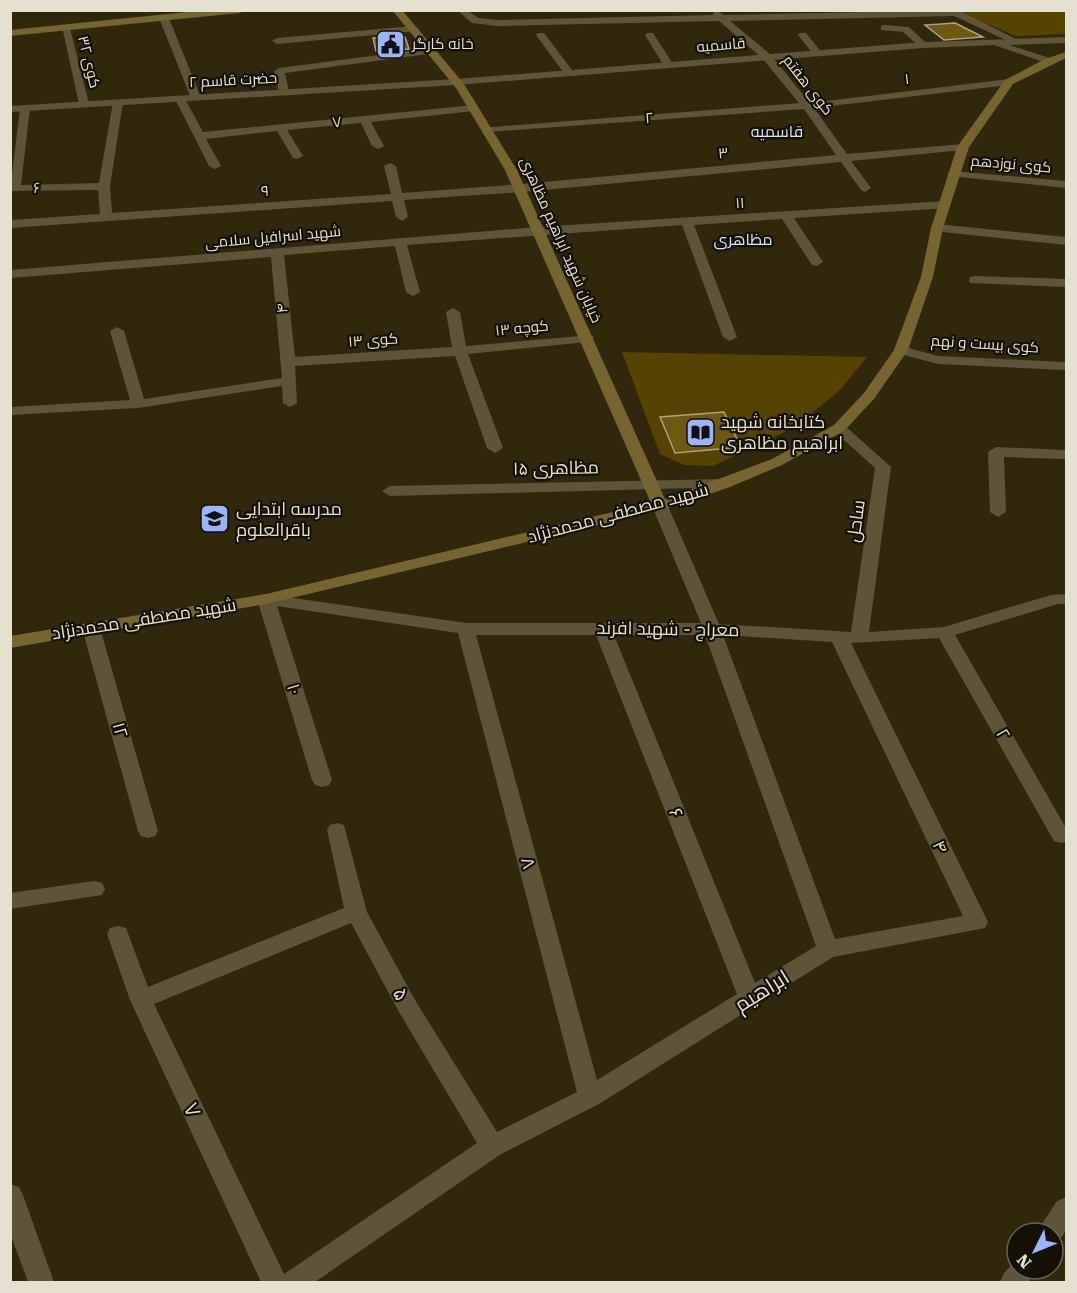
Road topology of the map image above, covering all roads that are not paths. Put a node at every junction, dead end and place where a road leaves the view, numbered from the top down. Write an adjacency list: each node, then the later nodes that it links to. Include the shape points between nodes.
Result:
1 (240, 10): 6 (main road)
2 (396, 10): 10 (main road, خیابان شهید ابراهیم مظاهری)
3 (461, 10): 8 (street, via 475,21)
4 (516, 10): 8 (street)
5 (951, 11): 7 (street); 16 (street)
6 (163, 14): 9 (main road); 12 (main road); 31 (street)
7 (717, 14): 8 (street); 23 (street, کوی هفتم)
8 (528, 23)
9 (65, 28): 12 (main road); 34 (street, کوی ۳۲)
10 (414, 28): 18 (street); 21 (main road, خیابان شهید ابراهیم مظاهری)
11 (884, 28): 20 (street, via 906,29)
12 (12, 32)
13 (541, 35): 27 (street)
14 (650, 35): 26 (street)
15 (803, 35): 22 (street)
16 (1013, 40): 17 (street, قاسمیه); 19 (street, قاسمیه)
17 (1066, 40)
18 (278, 41)
19 (989, 42): 20 (street, قاسمیه); 25 (street)
20 (923, 45): 22 (street, قاسمیه)
21 (433, 51): 28 (main road, خیابان شهید ابراهیم مظاهری); 30 (street, via 279,70)
22 (817, 53): 23 (street, قاسمیه)
23 (766, 56): 26 (street, قاسمیه); 35 (street, کوی هفتم)
24 (1066, 56): 25 (main road, شهید مصطفی محمدنژاد)
25 (1049, 61): 29 (main road, شهید مصطفی محمدنژاد)
26 (668, 64): 27 (street, قاسمیه)
27 (570, 74): 28 (street, قاسمیه)
28 (456, 82): 30 (street, ۲ حضرت قاسم); 37 (main road, خیابان شهید ابراهیم مظاهری)
29 (1009, 82): 35 (street, ۱); 44 (main road, شهید مصطفی محمدنژاد)
30 (284, 92): 31 (street, ۲ حضرت قاسم)
31 (196, 98): 32 (street, ۲ حضرت قاسم)
32 (180, 99): 33 (street, ۲ حضرت قاسم); 42 (street)
33 (118, 102): 34 (street, ۲ حضرت قاسم); 51 (street)
34 (84, 104): 36 (street, ۲ حضرت قاسم)
35 (807, 106): 41 (street, ۲); 46 (street, کوی هفتم)
36 (25, 108): 38 (street, ۲ حضرت قاسم); 51 (street, ۶, via 15,189)
37 (474, 108): 39 (street, ۷); 41 (main road, خیابان شهید ابراهیم مظاهری)
38 (10, 109)
39 (364, 119): 40 (street, ۷); 43 (street)
40 (280, 128): 42 (street, ۷); 45 (street)
41 (491, 130): 52 (main road, خیابان شهید ابراهیم مظاهری)
42 (199, 136): 47 (street)
43 (378, 146)
44 (963, 147): 46 (street, ۳); 49 (main road, شهید مصطفی محمدنژاد)
45 (297, 156)
46 (843, 157): 52 (street, ۳); 53 (street, کوی هفتم)
47 (214, 166)
48 (390, 166): 54 (street)
49 (953, 174): 50 (street, کوی نوزدهم); 55 (main road, شهید مصطفی محمدنژاد)
50 (1066, 184)
51 (105, 186): 58 (street)
52 (522, 188): 54 (street, ۹); 62 (main road, خیابان شهید ابراهیم مظاهری)
53 (865, 188)
54 (397, 196): 57 (street); 58 (street, ۹)
55 (944, 205): 56 (street, ۱۱); 61 (main road, شهید مصطفی محمدنژاد)
56 (786, 216): 59 (street, ۱۱); 66 (street)
57 (402, 217)
58 (106, 218): 60 (street, ۹)
59 (687, 223): 62 (street, ۱۱); 73 (street)
60 (10, 224)
61 (937, 228): 63 (street); 75 (main road, شهید مصطفی محمدنژاد, via 927,277)
62 (538, 231): 64 (street, شهید اسرافیل سلامی); 74 (main road, خیابان شهید ابراهیم مظاهری)
63 (1066, 241)
64 (400, 243): 65 (street, شهید اسرافیل سلامی); 70 (street)
65 (277, 253): 67 (street, شهید اسرافیل سلامی); 77 (street, ۴)
66 (817, 262)
67 (10, 274)
68 (975, 280): 69 (street)
69 (1066, 283)
70 (413, 292)
71 (453, 312): 76 (street)
72 (117, 331): 81 (street)
73 (730, 337)
74 (587, 338): 76 (street, کوچه ۱۳); 87 (main road, خیابان شهید ابراهیم مظاهری)
75 (901, 350): 78 (street, کوی بیست و نهم, via 938,360); 83 (main road, شهید مصطفی محمدنژاد, via 869,396)
76 (460, 351): 77 (street, کوی ۱۳); 84 (street)
77 (288, 362): 79 (street, ۴)
78 (1066, 366)
79 (288, 381): 80 (street, ۴); 81 (street)
80 (290, 403)
81 (138, 404): 82 (street)
82 (10, 411)
83 (839, 428): 86 (main road, شهید مصطفی محمدنژاد, via 777,462); 99 (street, ساحل, via 883,467)
84 (495, 448)
85 (1066, 455): 90 (street, via 996,452)
86 (724, 484): 87 (street, ۱۵ مظاهری); 89 (main road, شهید مصطفی محمدنژاد)
87 (650, 485): 88 (street, ۱۵ مظاهری); 89 (main road, خیابان شهید ابراهیم مظاهری)
88 (390, 491)
89 (660, 506): 91 (main road, شهید مصطفی محمدنژاد); 96 (street)
90 (998, 512)
91 (266, 599): 93 (main road, شهید مصطفی محمدنژاد); 95 (street, معراج - شهید افرند); 101 (street, ۱۰)
92 (1063, 603): 97 (street, معراج - شهید افرند)
93 (91, 628): 100 (main road, شهید مصطفی محمدنژاد); 103 (street, ۱۲)
94 (602, 628): 95 (street, معراج - شهید افرند); 96 (street, معراج - شهید افرند); 110 (street, ۶)
95 (466, 629): 112 (street, ۸)
96 (712, 629): 98 (street, معراج - شهید افرند); 109 (street)
97 (945, 632): 99 (street, معراج - شهید افرند); 104 (street, ۲)
98 (838, 637): 99 (street, معراج - شهید افرند); 109 (street, ۴, via 977,922)
99 (859, 638)
100 (10, 642)
101 (322, 780)
102 (337, 830): 107 (street, ۵)
103 (148, 831)
104 (1061, 836)
105 (94, 889): 106 (street)
106 (10, 901)
107 (356, 912): 111 (street); 113 (street, ۵, via 407,1006)
108 (118, 934): 111 (street, ۷)
109 (828, 949): 110 (street, ابراهیم)
110 (750, 999): 112 (street, ابراهیم)
111 (141, 1000): 116 (street, ۷)
112 (590, 1097): 113 (street, ابراهیم)
113 (492, 1146): 117 (street, ابراهیم)
114 (10, 1195): 115 (street)
115 (41, 1282)
116 (274, 1282)
117 (294, 1282)

